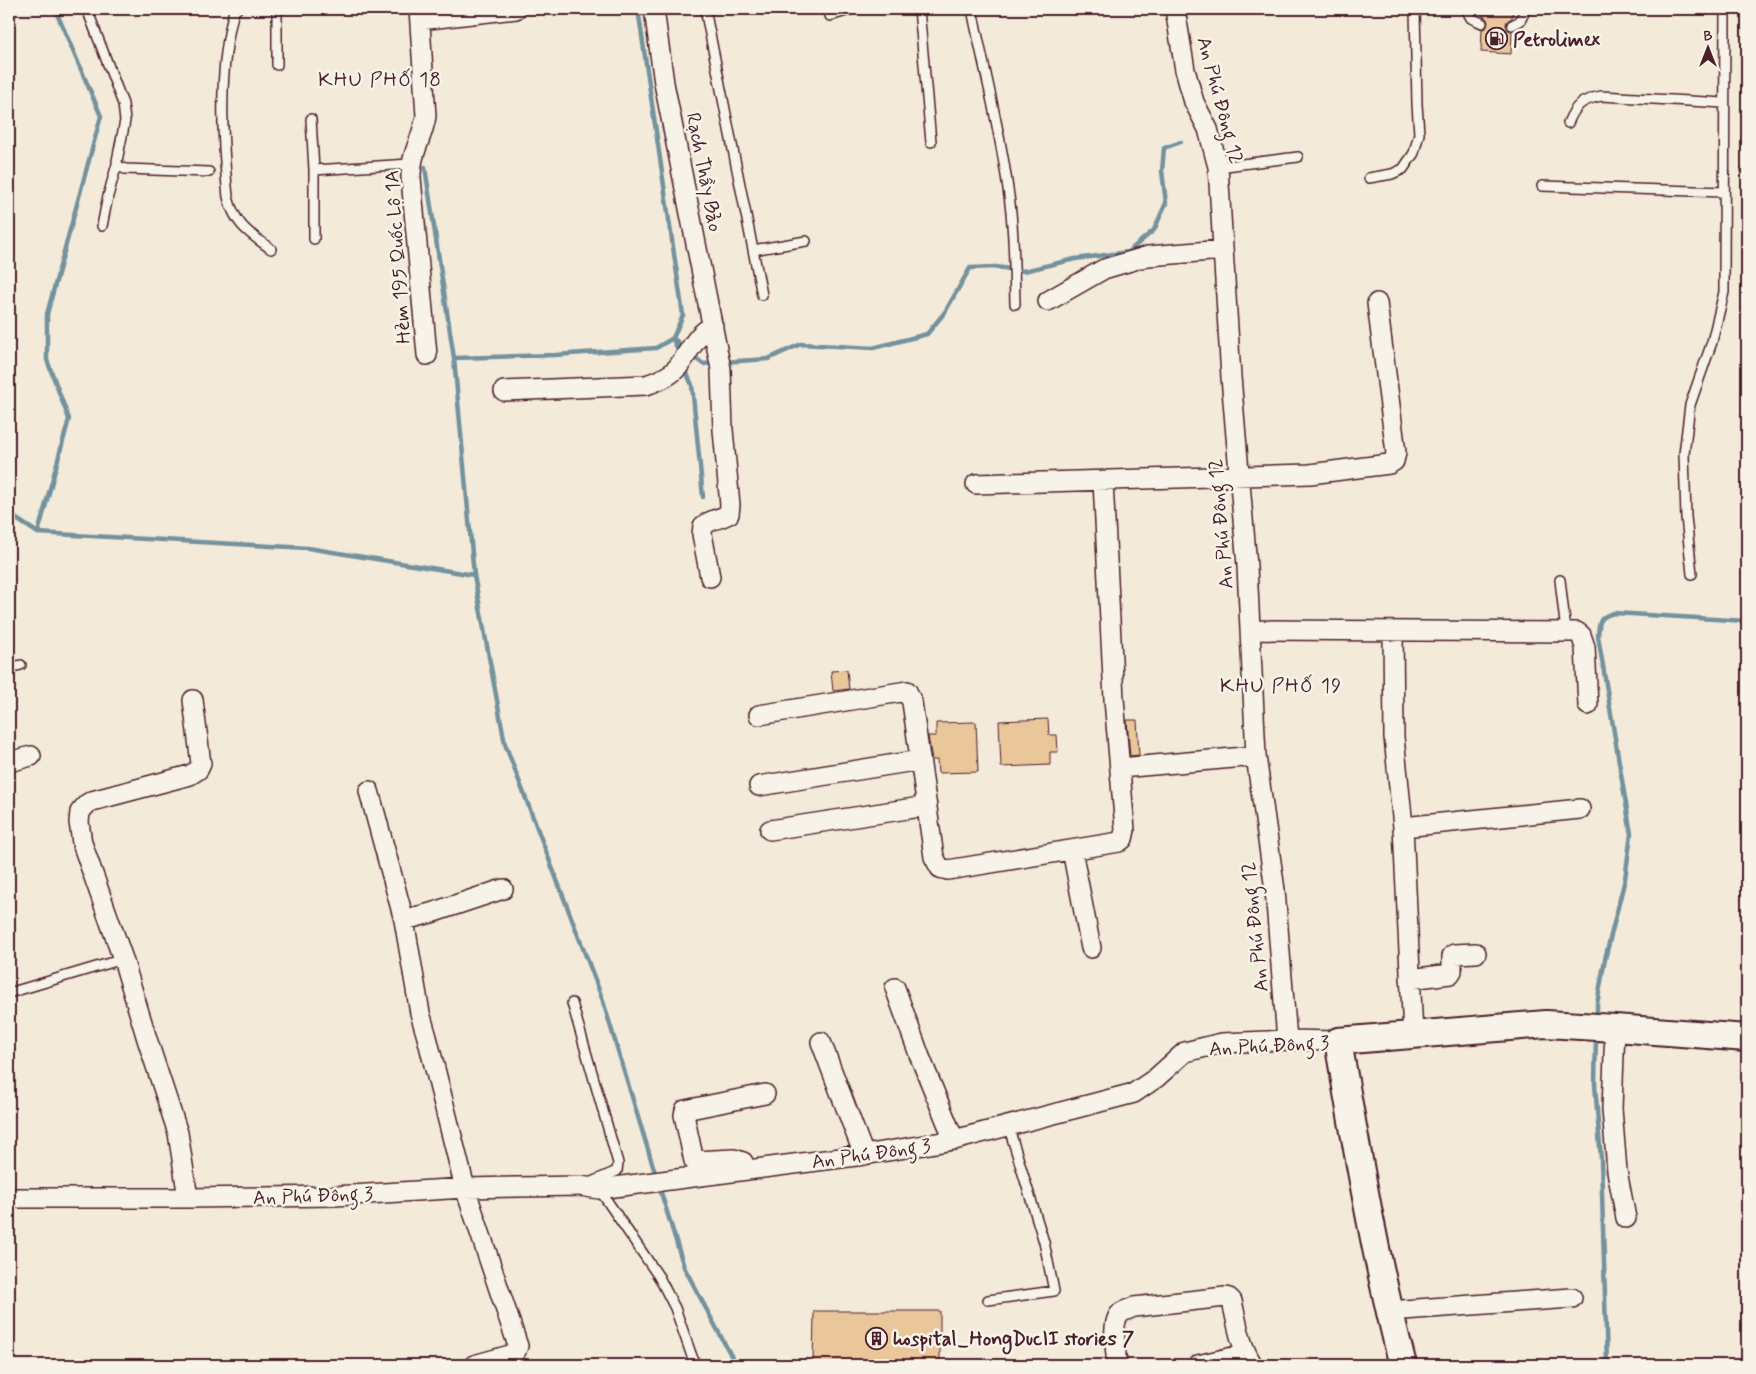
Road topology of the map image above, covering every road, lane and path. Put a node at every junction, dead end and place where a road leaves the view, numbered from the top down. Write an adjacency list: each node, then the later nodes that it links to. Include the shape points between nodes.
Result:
1 (87, 9): 26 (lane, via 123,104)
2 (237, 9): 36 (lane, via 228,36 222,115 228,197 239,224)
3 (277, 9): 19 (lane)
4 (516, 9): 15 (street)
5 (654, 9): 43 (street, Rạch Thầy Bảo, via 664,83)
6 (705, 9): 37 (lane)
7 (853, 9): 16 (lane)
8 (919, 9): 23 (lane)
9 (972, 9): 42 (lane, via 1008,190)
10 (1175, 9): 27 (street, An Phú Đông 12, via 1185,70 1194,102 1208,129)
11 (1415, 9): 30 (lane, via 1419,134 1414,153 1403,169)
12 (1466, 9): 17 (lane, via 1471,18)
13 (1526, 9): 18 (lane, via 1520,21)
14 (1725, 9): 20 (lane)
15 (419, 14): 25 (street, Hẻm 195 Quốc Lộ 1A, via 426,116)
16 (830, 16)
17 (1482, 23)
18 (1512, 25)
19 (277, 65)
20 (1724, 103): 22 (lane, via 1602,96 1586,99 1574,110); 32 (lane)
21 (311, 119): 28 (lane)
22 (1568, 123)
23 (931, 142)
24 (1298, 157): 27 (lane)
25 (410, 164): 28 (lane); 44 (street, Hẻm 195 Quốc Lộ 1A)
26 (118, 165): 29 (lane, via 124,169); 33 (lane)
27 (1218, 167): 38 (street, An Phú Đông 12)
28 (314, 170): 34 (lane)
29 (209, 172)
30 (1369, 178)
31 (1542, 186): 32 (lane)
32 (1724, 192): 49 (lane, via 1724,292 1712,342 1690,406 1684,454)
33 (102, 226)
34 (314, 239)
35 (806, 241): 37 (lane)
36 (272, 249)
37 (753, 250): 39 (lane)
38 (1223, 250): 40 (street, via 1148,256 1104,269); 46 (street, An Phú Đông 12)
39 (762, 295)
40 (1048, 301)
41 (1377, 303): 46 (street, via 1396,453 1394,461 1310,474)
42 (1014, 304)
43 (715, 335): 45 (street, via 703,332 677,368 646,385); 50 (street, Rạch Thầy Bảo, via 721,369 730,505 729,514 710,520 703,526)
44 (427, 354)
45 (504, 391)
46 (1239, 477): 47 (street); 52 (street, An Phú Đông 12)
47 (1103, 481): 48 (street); 64 (street)
48 (976, 484)
49 (1692, 574)
50 (710, 577)
51 (1560, 580): 54 (lane)
52 (1250, 630): 53 (street); 61 (street, An Phú Đông 12)
53 (1393, 631): 54 (street); 69 (street, via 1394,736)
54 (1566, 632): 58 (street, via 1576,632 1584,640)
55 (21, 665): 56 (lane)
56 (9, 668)
57 (193, 700): 76 (street, via 201,764 198,770 190,775 92,801 80,812 82,843)
58 (1588, 705)
59 (759, 715): 62 (street, via 907,691 912,702)
60 (31, 756): 63 (street)
61 (1256, 756): 64 (street); 84 (street, An Phú Đông 12, via 1275,890)
62 (920, 760): 65 (street); 67 (street)
63 (9, 762)
64 (1120, 768): 71 (street, via 1125,830 1122,839)
65 (759, 786)
66 (370, 791): 73 (street)
67 (927, 806): 70 (street); 71 (street, via 934,857 940,868 948,870)
68 (1580, 810): 69 (street)
69 (1403, 827): 77 (street)
70 (770, 830)
71 (1072, 850): 74 (street)
72 (503, 889): 73 (street)
73 (404, 920): 93 (street, via 420,1013)
74 (1091, 948)
75 (1476, 953): 77 (street, via 1454,954 1450,974)
76 (123, 959): 79 (lane); 96 (street, via 178,1134)
77 (1410, 978): 82 (street)
78 (895, 988): 89 (street)
79 (9, 993)
80 (572, 1003): 92 (lane, via 618,1163 617,1171 609,1176)
81 (1602, 1027): 82 (street, An Phú Đông 3, via 1546,1024); 83 (street, An Phú Đông 3); 97 (street, via 1617,1171)
82 (1413, 1034): 85 (street, An Phú Đông 3)
83 (1747, 1038)
84 (1287, 1040): 85 (street, An Phú Đông 3); 88 (street, An Phú Đông 3, via 1222,1043 1185,1052 1134,1093)
85 (1338, 1041): 100 (street, via 1370,1228)
86 (822, 1042): 90 (street)
87 (765, 1094): 91 (street, via 685,1110 684,1115 694,1161 734,1160)
88 (1008, 1125): 89 (street, An Phú Đông 3); 99 (lane, via 1044,1242 1054,1291)
89 (954, 1140): 90 (street, An Phú Đông 3)
90 (864, 1155): 91 (street, An Phú Đông 3)
91 (755, 1169): 94 (street, An Phú Đông 3)
92 (580, 1186): 93 (street, An Phú Đông 3); 94 (street, An Phú Đông 3)
93 (464, 1188): 96 (street, An Phú Đông 3, via 335,1196); 102 (street, via 518,1346 510,1355)
94 (599, 1189): 103 (lane, via 659,1277 675,1308)
95 (9, 1198): 96 (street, An Phú Đông 3)
96 (188, 1198)
97 (1626, 1218)
98 (1572, 1298): 100 (street)
99 (988, 1300)
100 (1389, 1311): 106 (street)
101 (1250, 1360): 104 (street, via 1232,1301 1225,1297 1134,1307 1121,1312 1114,1332); 105 (street)
102 (474, 1365)
103 (695, 1365)
104 (1117, 1365)
105 (1198, 1365)
106 (1403, 1365)

